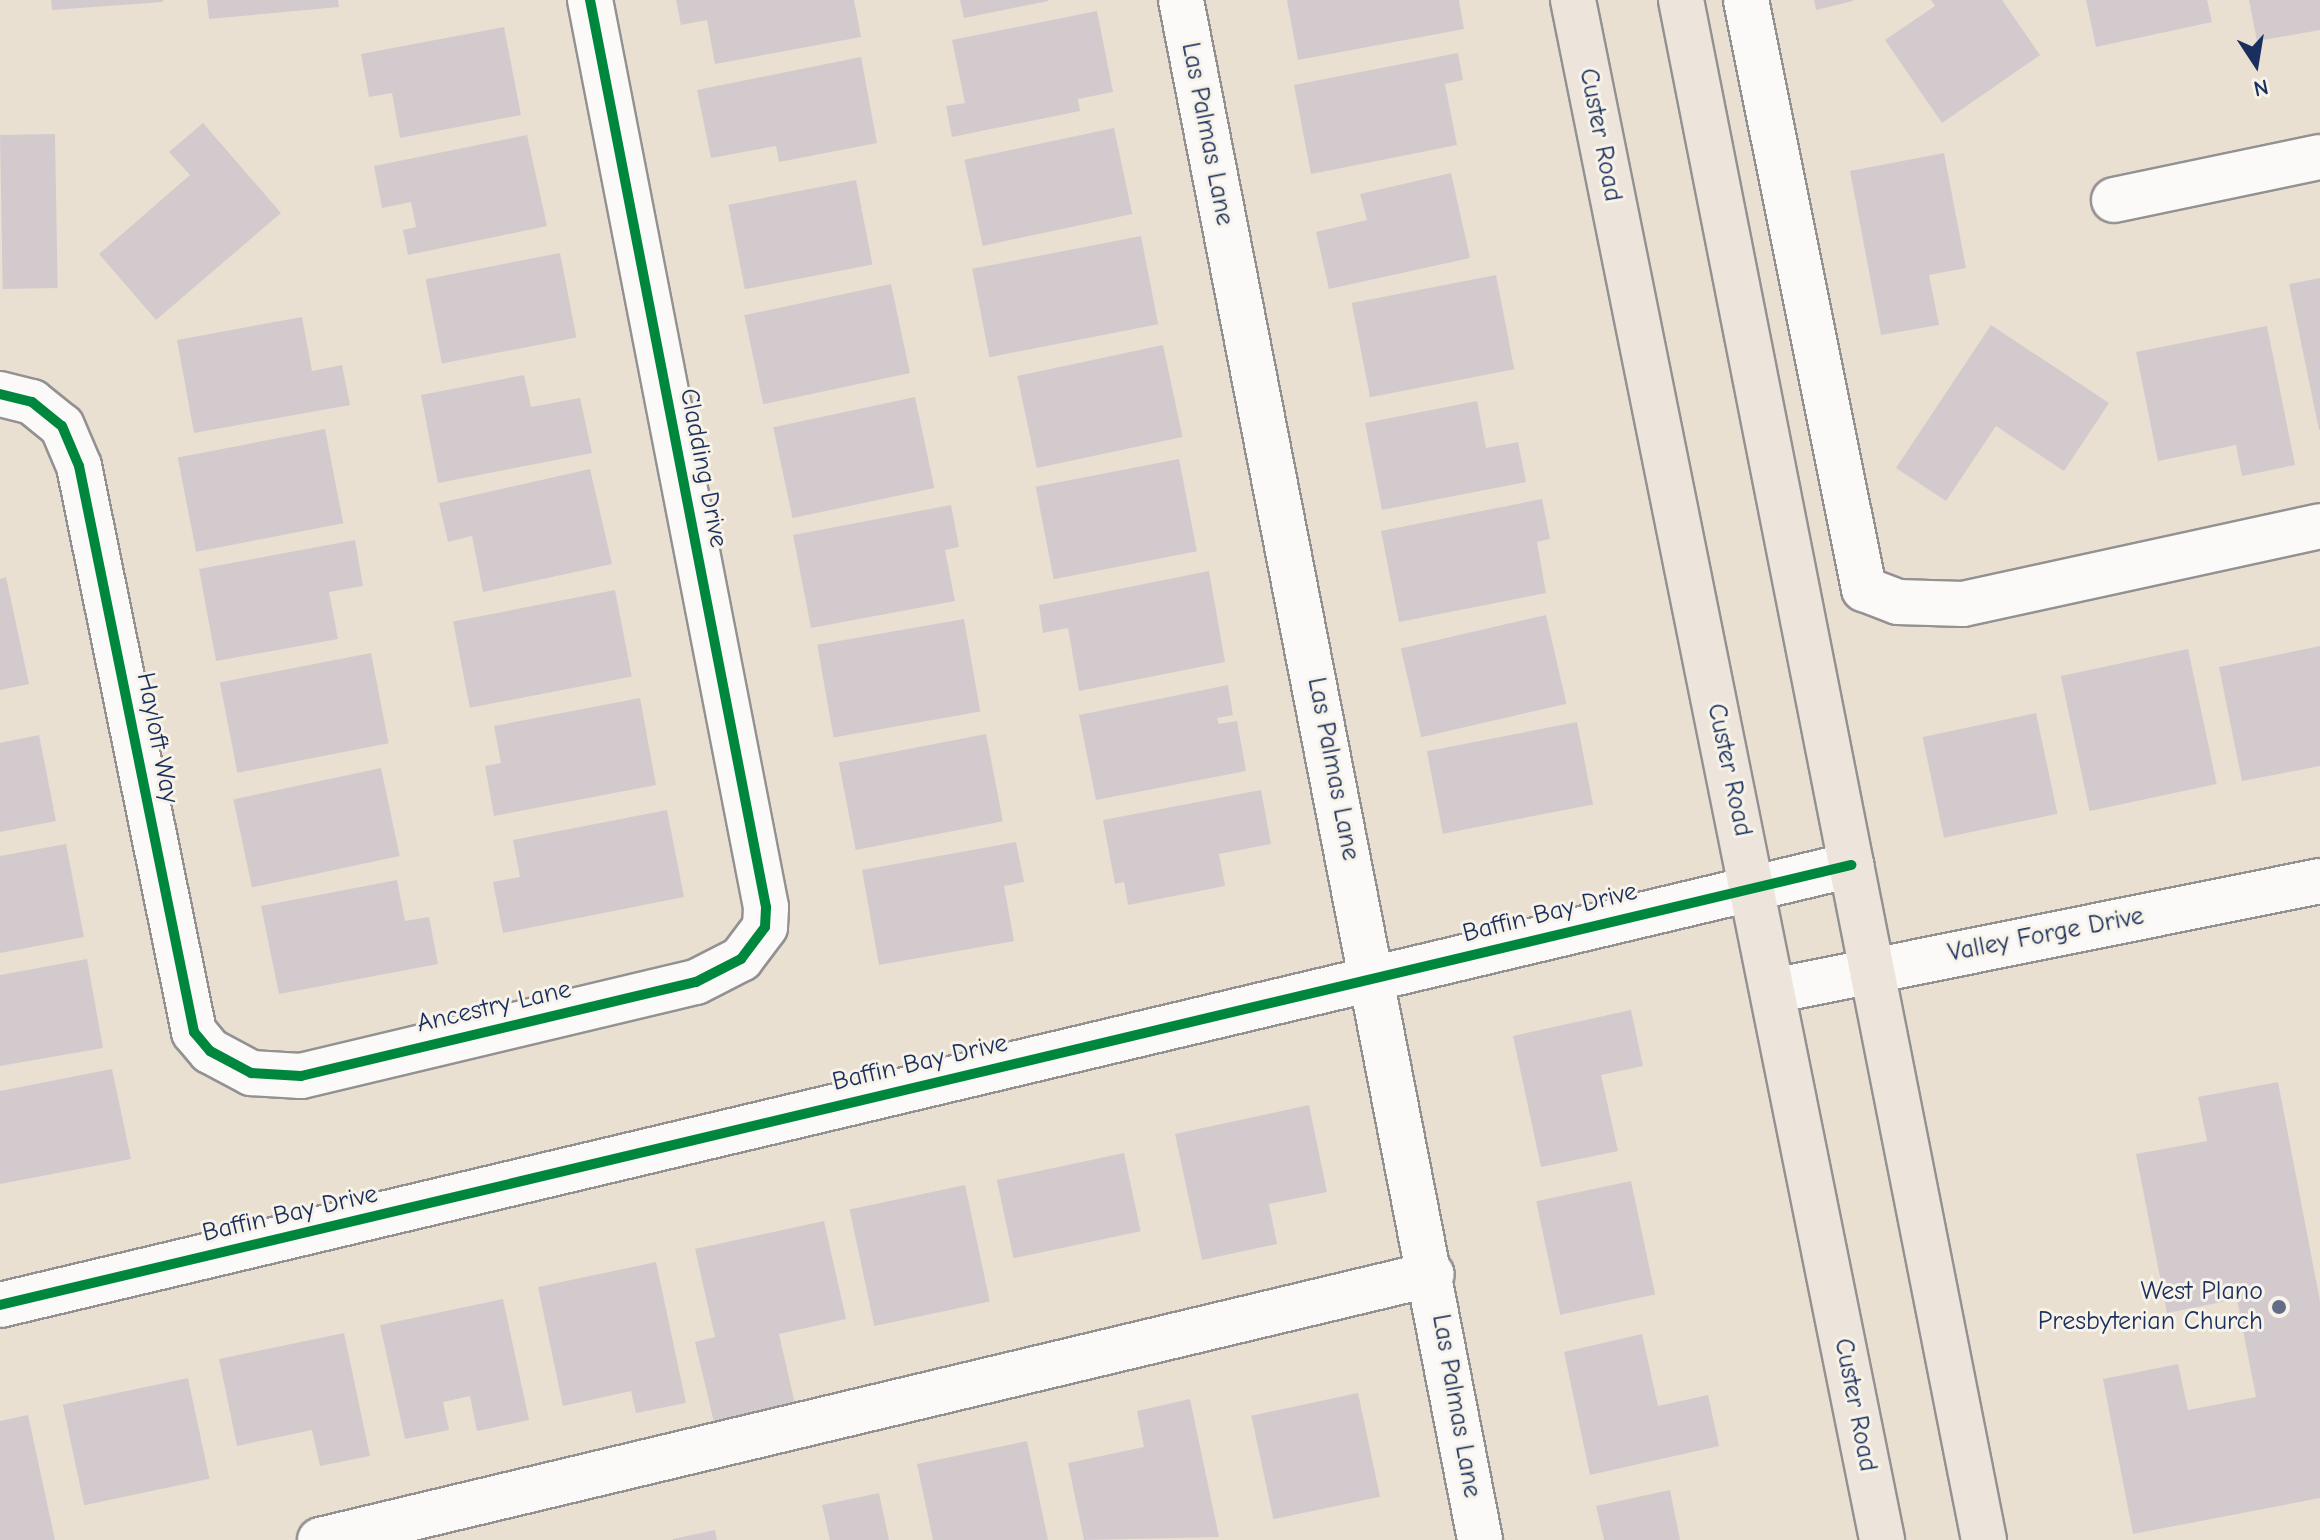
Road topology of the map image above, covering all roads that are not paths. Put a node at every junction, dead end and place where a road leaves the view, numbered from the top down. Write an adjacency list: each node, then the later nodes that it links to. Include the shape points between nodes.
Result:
1 (590, 0): 13 (street, Cladding Drive, via 766,907)
2 (1181, 0): 15 (street, Las Palmas Lane)
3 (1573, 0): 12 (main road, Custer Road)
4 (1681, 0): 10 (main road)
5 (1746, 0): 9 (street, via 1864,589 1898,602 1963,604)
6 (2320, 157): 7 (street)
7 (2114, 200)
8 (0, 394): 17 (street, Hayloft Way, via 47,412 62,426 79,466 194,1032)
9 (2320, 526)
10 (1851, 865): 12 (street, Baffin Bay Drive); 14 (main road)
11 (2320, 881): 14 (street, Valley Forge Drive)
12 (1753, 887): 15 (street, Baffin Bay Drive); 16 (main road, Custer Road)
13 (757, 944): 17 (street, Ancestry Lane, via 696,982 301,1076)
14 (1872, 970): 16 (street, Valley Forge Drive); 23 (main road)
15 (1374, 977): 18 (street, Las Palmas Lane); 19 (street, Baffin Bay Drive)
16 (1773, 991): 22 (main road, Custer Road)
17 (231, 1066)
18 (1432, 1274): 20 (street); 21 (street, Las Palmas Lane)
19 (0, 1305)
20 (320, 1540)
21 (1480, 1540)
22 (1882, 1540)
23 (1984, 1540)

